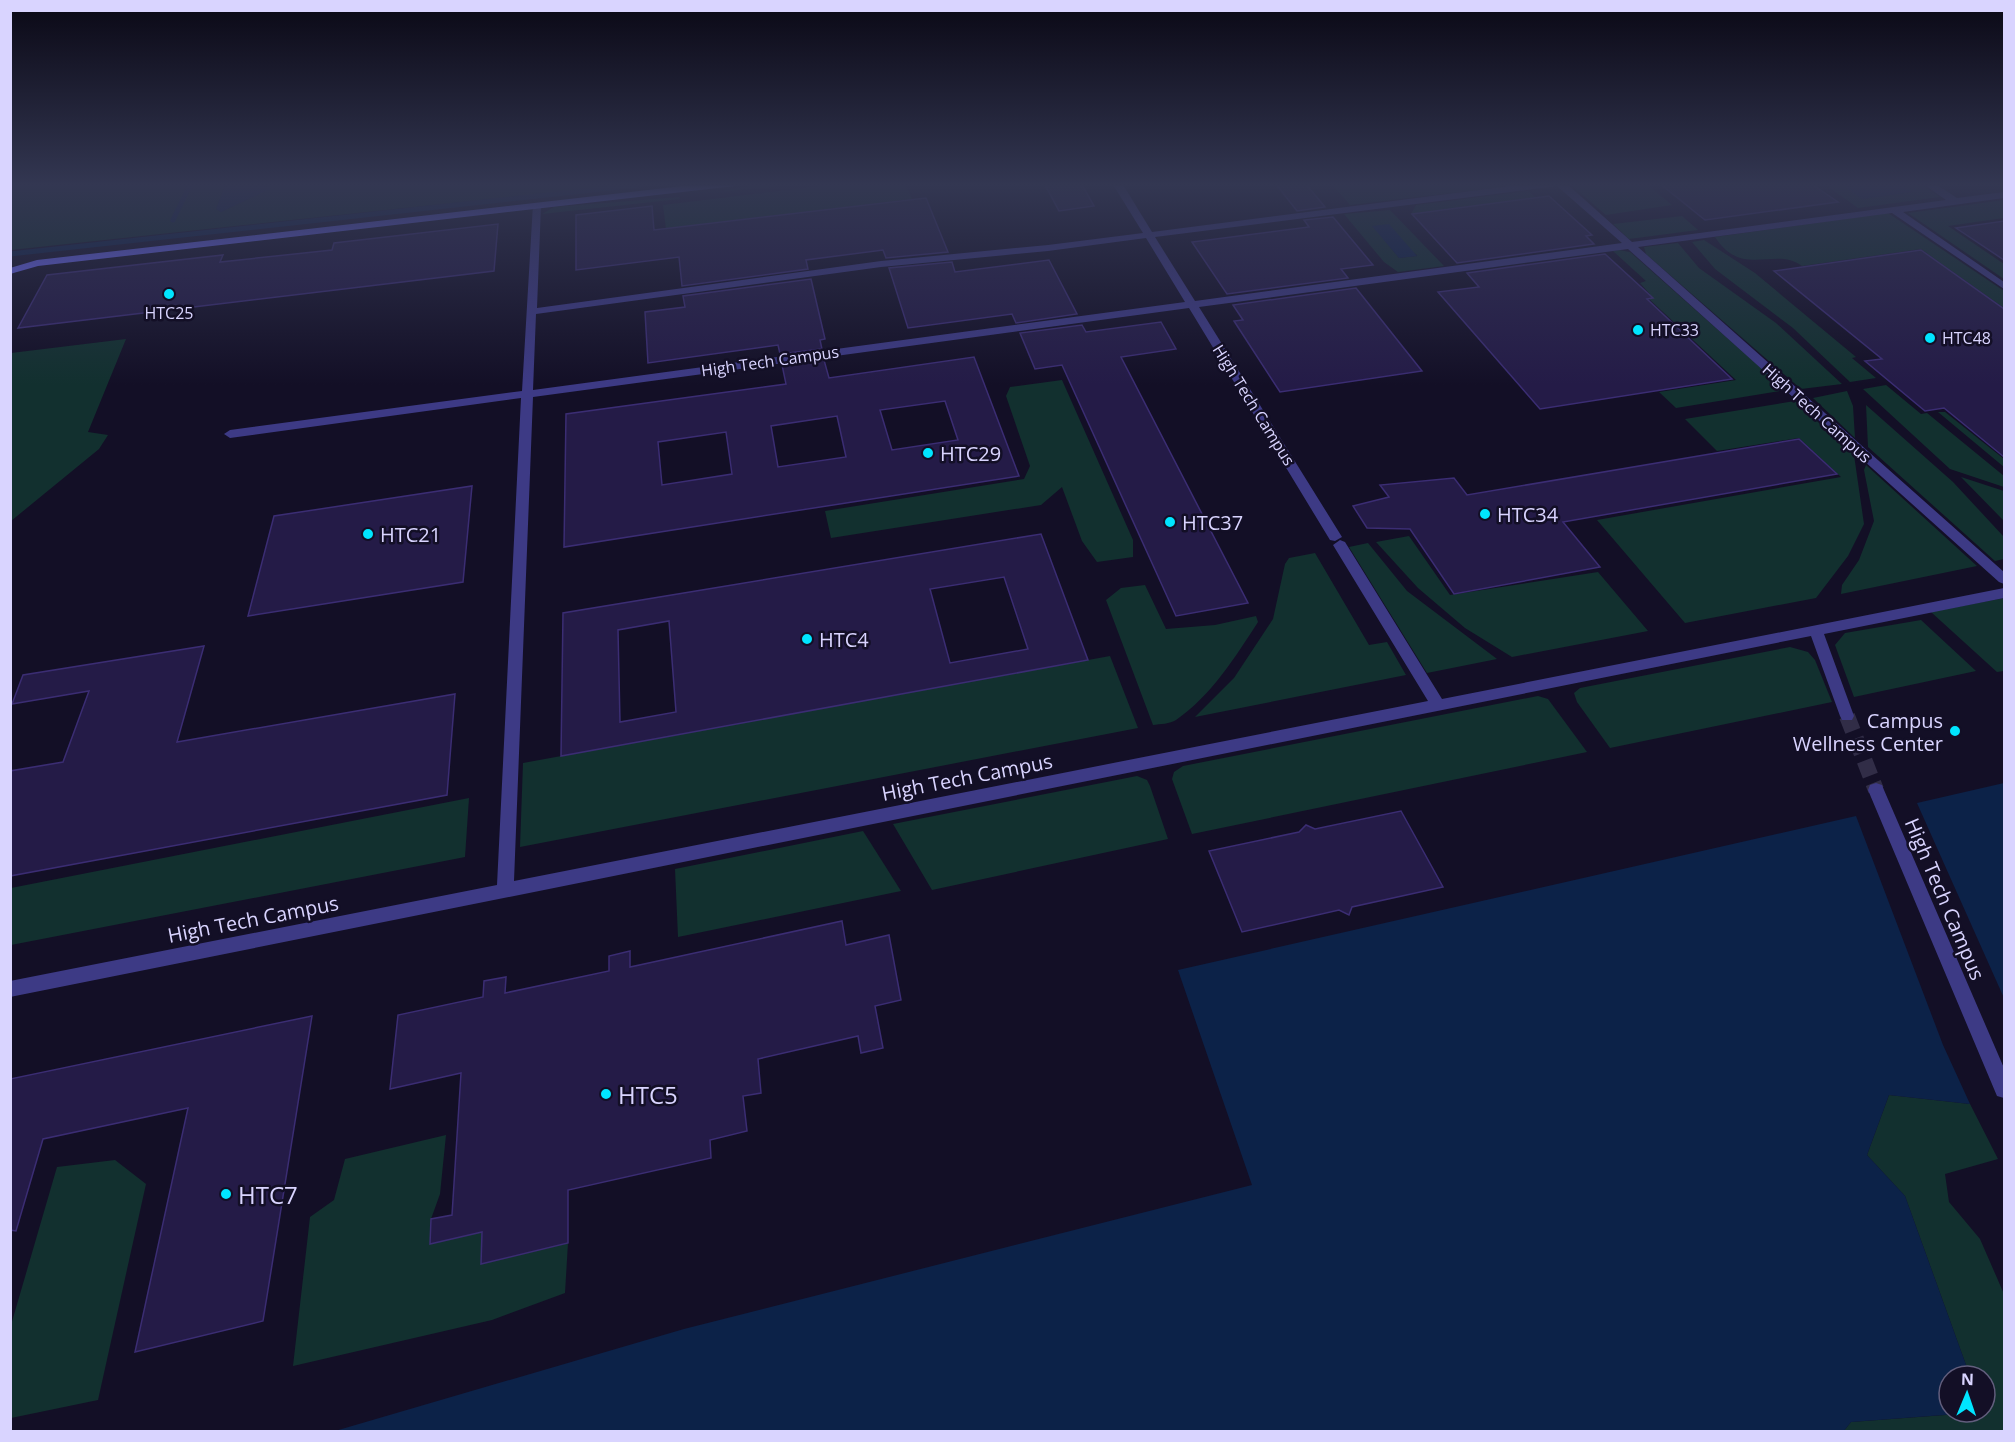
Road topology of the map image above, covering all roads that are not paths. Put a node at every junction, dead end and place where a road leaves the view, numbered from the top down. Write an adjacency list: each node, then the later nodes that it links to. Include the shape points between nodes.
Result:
1 (148, 250): 8 (street, via 37,263)
2 (533, 250): 11 (street)
3 (1008, 250): 11 (street, High Tech Campus)
4 (1158, 250): 10 (street, High Tech Campus)
5 (1598, 250): 10 (street, High Tech Campus)
6 (1636, 250): 14 (street, High Tech Campus)
7 (1952, 250): 9 (street)
8 (10, 271)
9 (2004, 286)
10 (1191, 304): 12 (street, High Tech Campus); 17 (street, High Tech Campus)
11 (530, 312): 12 (street)
12 (527, 395): 13 (street, High Tech Campus); 20 (street)
13 (230, 434)
14 (2004, 579)
15 (2004, 593): 16 (street, High Tech Campus)
16 (1816, 630): 17 (street, High Tech Campus); 18 (street)
17 (1438, 705): 20 (street, High Tech Campus)
18 (1847, 716)
19 (1876, 790): 22 (street, High Tech Campus)
20 (504, 890): 21 (street, High Tech Campus)
21 (10, 989)
22 (2004, 1089)

